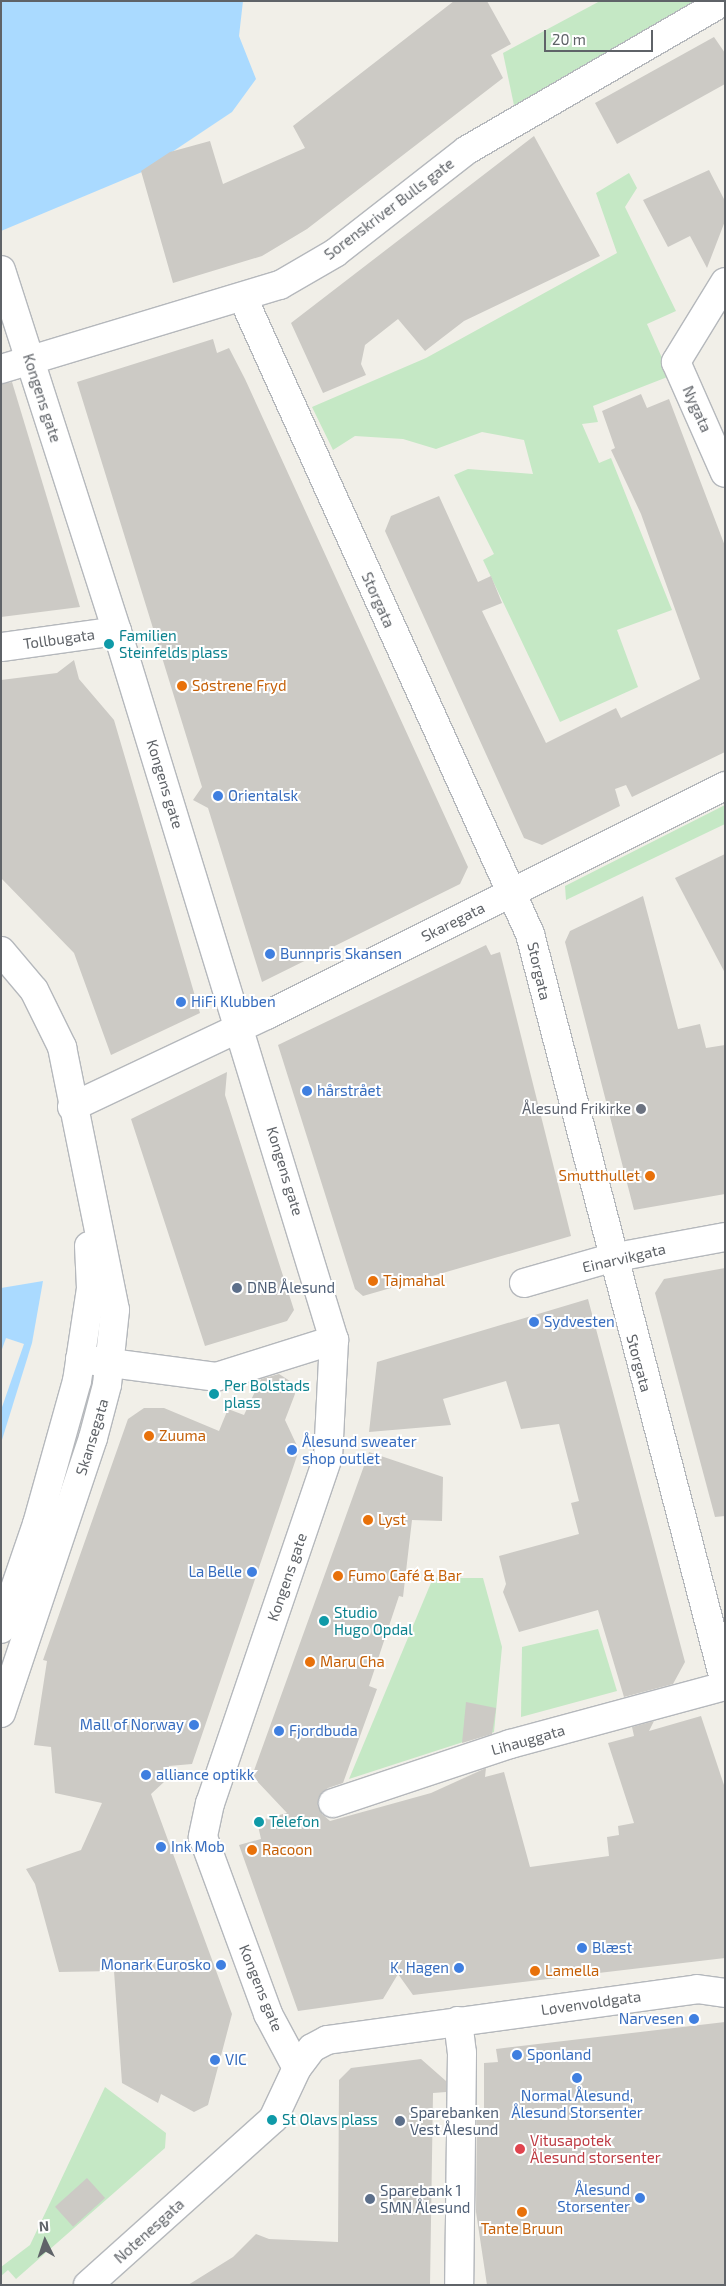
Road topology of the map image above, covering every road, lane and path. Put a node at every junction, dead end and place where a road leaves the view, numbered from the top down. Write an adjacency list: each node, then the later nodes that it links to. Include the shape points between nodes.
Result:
1 (724, 1): 4 (street, Sorenskriver Bulls gate, via 467,150 335,253 280,285)
2 (1, 270): 5 (street, Kongens gate)
3 (725, 282): 7 (street, Nygata, via 676,362)
4 (243, 298): 5 (street, Sorenskriver Bulls gate); 11 (street, Storgata)
5 (31, 363): 6 (street, Sorenskriver Bulls gate); 8 (street, Kongens gate)
6 (1, 369)
7 (725, 473)
8 (117, 631): 9 (street, Tollbugata); 13 (street, Kongens gate)
9 (1, 647)
10 (725, 786): 11 (street, Skaregata)
11 (513, 892): 13 (street, Skaregata); 17 (street, Storgata, via 530,934)
12 (1, 951): 14 (street, Skansegata, via 34,990 62,1047)
13 (241, 1027): 14 (street, Skaregata); 19 (street, Kongens gate)
14 (72, 1107): 15 (street, Skansegata)
15 (80, 1153): 20 (street, Skansegata, via 91,1288); 21 (street, Skansegata, via 115,1310)
16 (725, 1237): 17 (street, Einarvikgata)
17 (611, 1258): 18 (street, Einarvikgata); 23 (street, Storgata)
18 (524, 1283)
19 (334, 1340): 21 (street, via 216,1377); 28 (street, Kongens gate, via 328,1457 210,1803 203,1837 268,2014)
20 (80, 1359): 21 (street); 22 (street, Skansegata, via 37,1524)
21 (110, 1362): 24 (street, Skansegata, via 93,1438)
22 (1, 1629)
23 (725, 1684): 25 (street, Lihauggata, via 510,1744)
24 (1, 1713)
25 (333, 1804)
26 (725, 1993): 27 (street, Løvenvoldgata, via 697,1989)
27 (458, 2021): 28 (street, via 327,2040 312,2048); 30 (street, via 462,2053)
28 (297, 2068): 29 (street, Notenesgata, via 273,2119)
29 (88, 2285)
30 (459, 2285)

